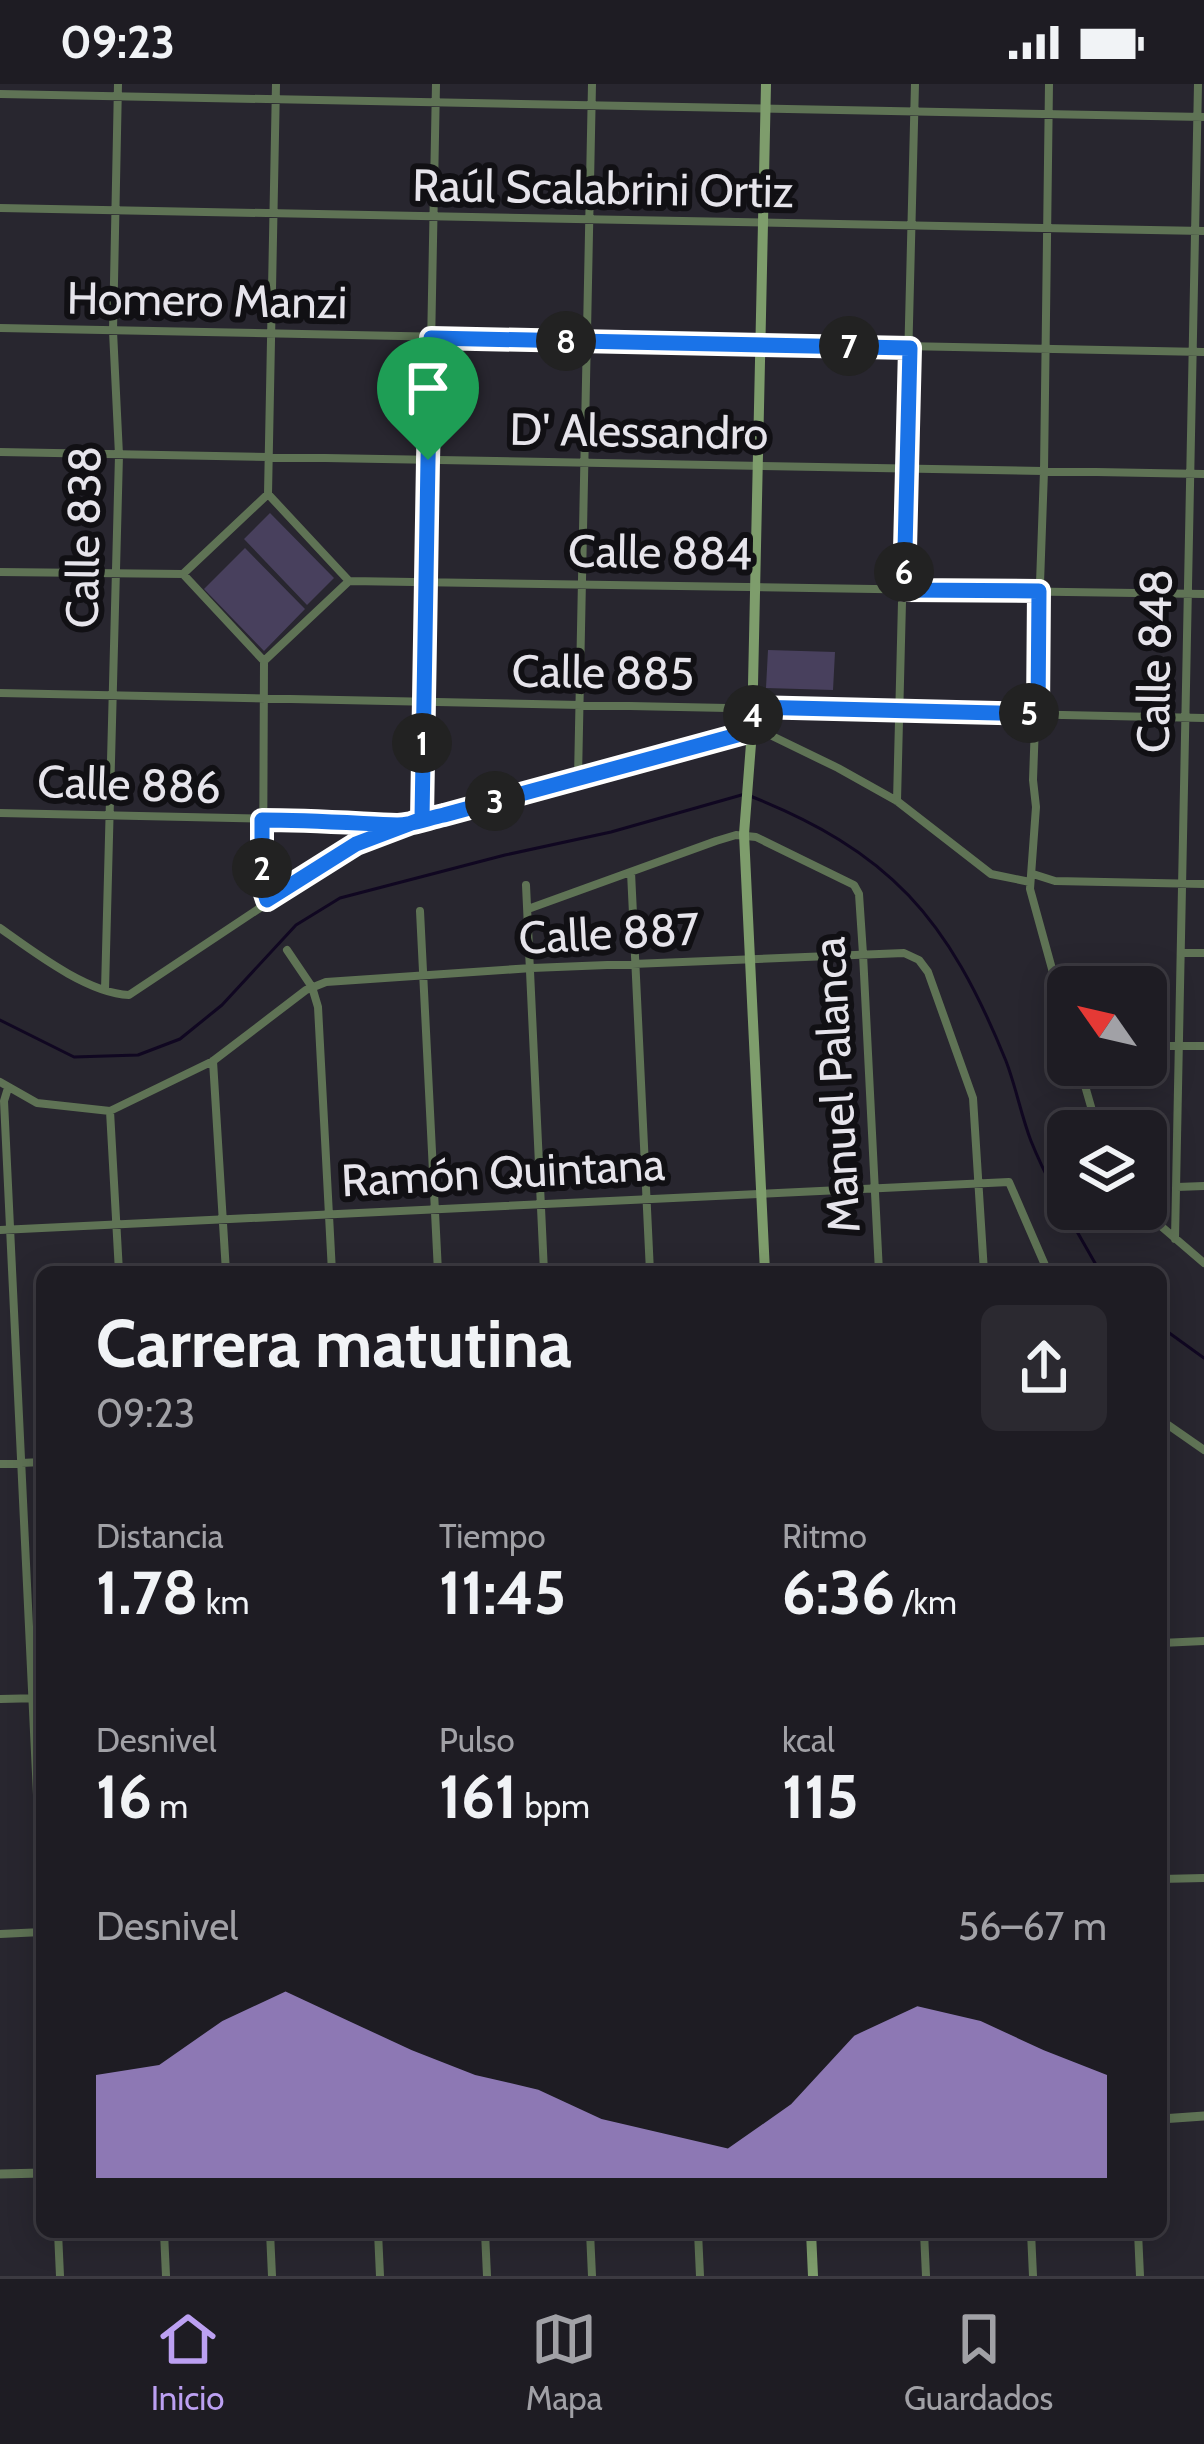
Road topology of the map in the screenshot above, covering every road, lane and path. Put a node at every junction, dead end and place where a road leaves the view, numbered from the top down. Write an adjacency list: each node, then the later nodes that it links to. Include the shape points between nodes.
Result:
1 (118, 84): 10 (street, Calle 838)
2 (276, 84): 11 (street)
3 (436, 84): 12 (street)
4 (592, 84): 13 (street)
5 (766, 84): 14 (main road)
6 (915, 84): 15 (street)
7 (1049, 84): 16 (street)
8 (1198, 84): 17 (street, Calle 848)
9 (0, 94): 10 (street)
10 (118, 96): 11 (street); 19 (street, Calle 838)
11 (276, 101): 12 (street); 20 (street)
12 (436, 103): 13 (street); 21 (street)
13 (592, 106): 14 (street); 22 (street)
14 (765, 110): 15 (street); 23 (main road)
15 (914, 111): 16 (street); 24 (street)
16 (1049, 114): 17 (street); 25 (street)
17 (1200, 117): 26 (street, Calle 848)
18 (0, 208): 19 (street, Raúl Scalabrini Ortiz)
19 (115, 211): 20 (street, Raúl Scalabrini Ortiz); 28 (street, Calle 838)
20 (274, 214): 21 (street, Raúl Scalabrini Ortiz); 29 (street)
21 (432, 218): 22 (street, Raúl Scalabrini Ortiz); 30 (street)
22 (591, 220): 23 (street, Raúl Scalabrini Ortiz); 31 (street)
23 (763, 225): 24 (street, Raúl Scalabrini Ortiz); 32 (main road)
24 (912, 226): 25 (street, Raúl Scalabrini Ortiz); 33 (street)
25 (1046, 229): 26 (street, Raúl Scalabrini Ortiz); 34 (street)
26 (1200, 231): 35 (street, Calle 848)
27 (0, 328): 28 (street, Homero Manzi)
28 (113, 331): 29 (street, Homero Manzi); 37 (street, Calle 838)
29 (272, 333): 30 (street, Homero Manzi); 38 (street)
30 (431, 338): 31 (street, Homero Manzi); 39 (street)
31 (589, 342): 32 (street, Homero Manzi); 40 (street)
32 (761, 344): 33 (street, Homero Manzi); 41 (main road)
33 (910, 348): 34 (street, Homero Manzi); 42 (street)
34 (1044, 349): 35 (street, Homero Manzi); 43 (street)
35 (1198, 352): 44 (street, Calle 848)
36 (0, 452): 37 (street, D' Alessandro)
37 (118, 455): 38 (street, D' Alessandro); 48 (street, Calle 838)
38 (270, 459): 39 (street, D' Alessandro); 46 (street)
39 (428, 460): 40 (street, D' Alessandro); 51 (street)
40 (585, 463): 41 (street, D' Alessandro); 52 (street)
41 (758, 467): 42 (street, D' Alessandro); 53 (main road)
42 (906, 469): 43 (street, D' Alessandro); 54 (street)
43 (1044, 471): 44 (street, D' Alessandro); 55 (street)
44 (1190, 474): 45 (street, D' Alessandro); 57 (street, Calle 848)
45 (1204, 474)
46 (268, 494): 49 (street); 50 (street)
47 (0, 572): 48 (street)
48 (116, 574): 49 (street); 60 (street, Calle 838)
49 (183, 574): 58 (street)
50 (349, 580): 51 (street, Calle 884); 58 (street)
51 (427, 580): 52 (street, Calle 884); 62 (street)
52 (583, 584): 53 (street, Calle 884); 63 (street)
53 (754, 587): 54 (street, Calle 884); 64 (main road)
54 (904, 590): 55 (street, Calle 884); 65 (street)
55 (1039, 591): 57 (street, Calle 884); 66 (street)
56 (1204, 594): 57 (street, Calle 884)
57 (1188, 595): 67 (street, Calle 848)
58 (263, 662): 61 (street)
59 (0, 692): 60 (street, Calle 885)
60 (113, 694): 61 (street, Calle 885); 73 (street, Calle 838)
61 (265, 701): 62 (street, Calle 885); 75 (street)
62 (423, 702): 63 (street, Calle 885); 74 (street)
63 (581, 704): 64 (street, Calle 885); 70 (street)
64 (753, 707): 65 (street, Calle 885); 69 (main road)
65 (901, 710): 66 (street, Calle 885); 71 (street)
66 (1038, 714): 67 (street, Calle 885); 79 (street)
67 (1186, 717): 68 (street, Calle 885); 80 (street, Calle 848)
68 (1204, 718)
69 (752, 737): 70 (street); 71 (street, via 818,758); 77 (main road)
70 (578, 778): 74 (street)
71 (897, 801): 79 (street, via 991,874)
72 (0, 813): 73 (street, Calle 886)
73 (111, 816): 75 (street, Calle 886); 97 (street, Calle 838)
74 (422, 819): 76 (street)
75 (262, 820): 76 (street, Calle 886); 83 (street)
76 (401, 825): 83 (street)
77 (744, 834): 78 (street); 90 (street, Manuel Palanca, via 847,880 859,894); 91 (main road)
78 (631, 872): 84 (street); 92 (street)
79 (1031, 878): 80 (street); 93 (street)
80 (1183, 884): 81 (street); 88 (street, Calle 848)
81 (1204, 884)
82 (526, 885): 84 (street)
83 (267, 900): 97 (street, via 144,988 129,995)
84 (528, 909): 94 (street)
85 (420, 911): 95 (street)
86 (0, 928): 97 (street)
87 (287, 950): 96 (street)
88 (1183, 953): 89 (street); 100 (street, Calle 848)
89 (1204, 953)
90 (863, 954): 91 (street, Calle 887); 104 (street, Calle 887, via 910,954 928,972 976,1115); 106 (street, Manuel Palanca)
91 (751, 959): 92 (street, Calle 887); 108 (main road)
92 (637, 964): 94 (street, Calle 887); 109 (street)
93 (1053, 966)
94 (532, 968): 95 (street, Calle 887); 110 (street)
95 (424, 975): 96 (street, Calle 887); 111 (street)
96 (312, 987): 101 (street); 112 (street)
97 (105, 990)
98 (1204, 1046): 100 (street)
99 (1167, 1047): 100 (street)
100 (1180, 1047): 107 (street, Calle 848)
101 (213, 1061): 103 (street); 113 (street)
102 (4, 1085): 103 (street, via 38,1103); 115 (street)
103 (110, 1111): 114 (street)
104 (979, 1183): 106 (street, Ramón Quintana); 127 (street); 128 (street, Ramón Quintana, via 1009,1182)
105 (1204, 1186): 107 (street)
106 (875, 1187): 108 (street, Ramón Quintana); 126 (street, Manuel Palanca)
107 (1177, 1187): 117 (street, Calle 848)
108 (761, 1192): 109 (street, Ramón Quintana); 125 (main road)
109 (646, 1200): 110 (street, Ramón Quintana); 124 (street)
110 (542, 1204): 111 (street, Ramón Quintana); 123 (street)
111 (435, 1208): 112 (street, Ramón Quintana); 122 (street)
112 (328, 1213): 113 (street, Ramón Quintana); 121 (street)
113 (224, 1218): 114 (street, Ramón Quintana); 120 (street)
114 (117, 1223): 115 (street, Ramón Quintana); 119 (street)
115 (5, 1230): 132 (street)
116 (1165, 1230): 117 (street)
117 (1175, 1239): 118 (street)
118 (1204, 1263)
119 (118, 1266)
120 (226, 1266)
121 (332, 1266)
122 (438, 1266)
123 (544, 1266)
124 (650, 1266)
125 (765, 1266)
126 (879, 1266)
127 (984, 1266)
128 (1045, 1266)
129 (1167, 1424): 130 (street)
130 (1204, 1450)
131 (36, 1462): 132 (street)
132 (22, 1463): 133 (street); 136 (street)
133 (0, 1464)
134 (1204, 1641): 135 (street)
135 (1167, 1643)
136 (36, 1682)
137 (36, 1698): 138 (street)
138 (0, 1699)
139 (1204, 1878): 140 (street)
140 (1167, 1879)
141 (36, 1932): 142 (street)
142 (0, 1934)
143 (1204, 2116): 144 (street)
144 (1167, 2119)
145 (36, 2173): 146 (street)
146 (0, 2174)
147 (58, 2238): 158 (street)
148 (164, 2238): 159 (street)
149 (270, 2238): 160 (street)
150 (378, 2238): 161 (street)
151 (485, 2238): 162 (street)
152 (590, 2238): 163 (street)
153 (698, 2238): 164 (street)
154 (811, 2238): 165 (main road)
155 (924, 2238): 166 (street)
156 (1031, 2238): 167 (street)
157 (1138, 2238): 168 (street)
158 (60, 2276)
159 (166, 2276)
160 (272, 2276)
161 (380, 2276)
162 (487, 2276)
163 (592, 2276)
164 (700, 2276)
165 (813, 2276)
166 (926, 2276)
167 (1033, 2276)
168 (1140, 2276)

